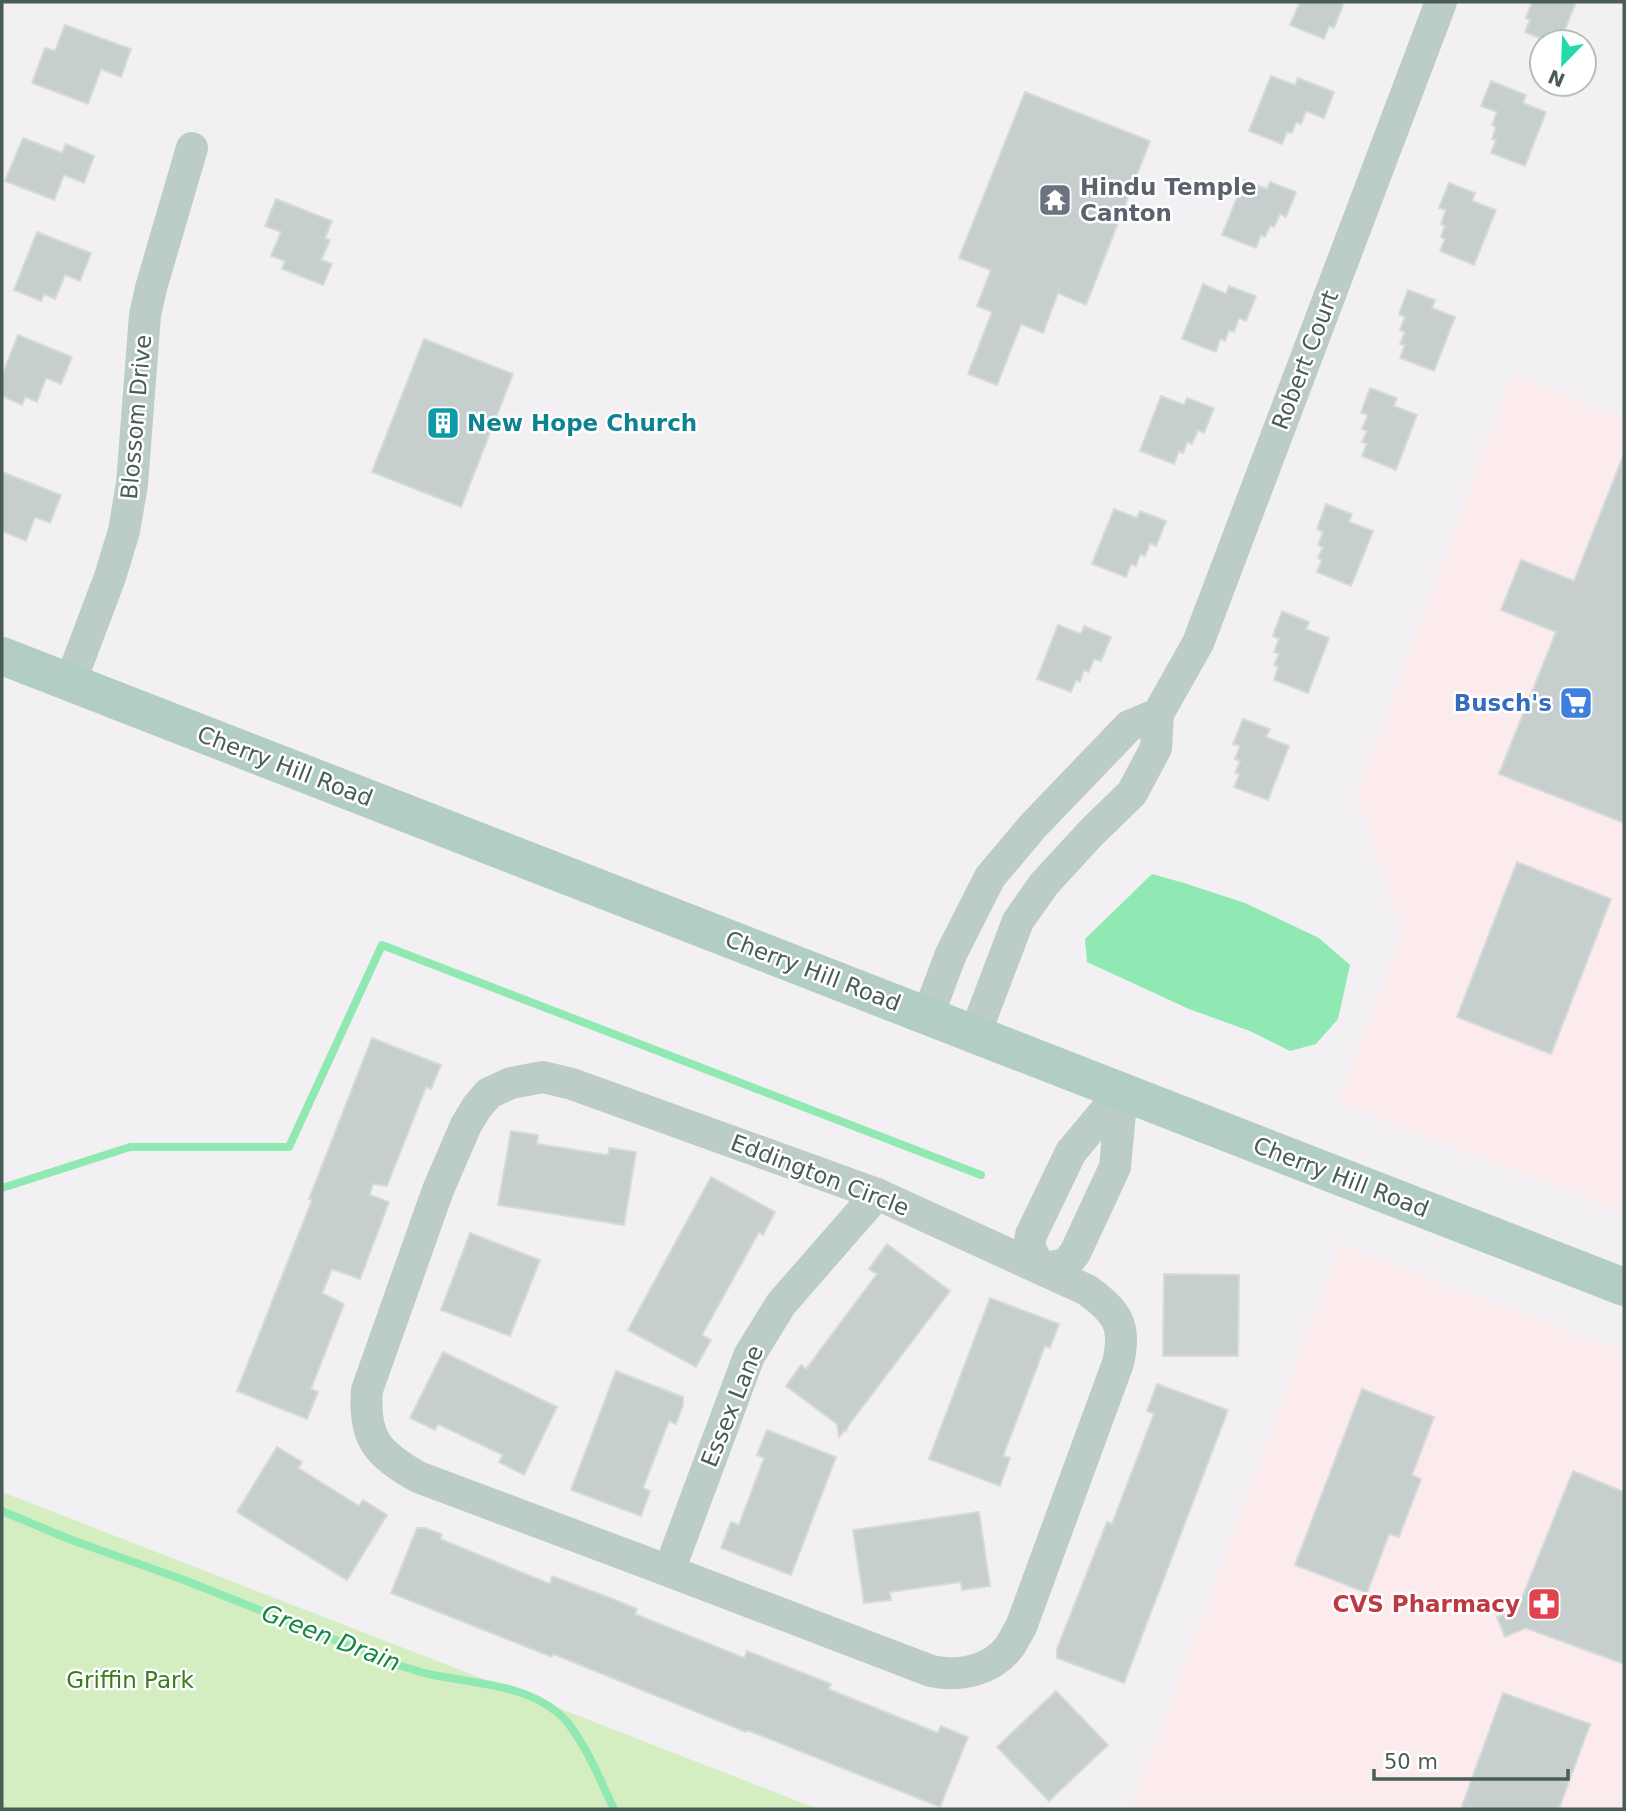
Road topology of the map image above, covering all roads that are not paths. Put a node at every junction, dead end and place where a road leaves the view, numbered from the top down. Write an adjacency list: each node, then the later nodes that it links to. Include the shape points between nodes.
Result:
1 (1441, 2): 5 (street, Robert Court, via 1198,643)
2 (192, 148): 4 (street, Blossom Drive, via 145,315 124,531)
3 (2, 656): 4 (main road, Cherry Hill Road)
4 (70, 683): 6 (main road, Cherry Hill Road)
5 (1158, 714): 6 (street, via 1129,726 990,877 951,954); 7 (street, Robert Court, via 1156,748 1132,793 1044,884 1018,921)
6 (928, 1015): 7 (main road, Cherry Hill Road)
7 (975, 1034): 8 (main road, Cherry Hill Road)
8 (1122, 1091): 10 (street, via 1071,1152 1031,1235 1029,1247); 10 (street, via 1115,1167 1075,1253 1066,1264); 11 (main road, Cherry Hill Road)
9 (877, 1194): 10 (street, Eddington Circle); 12 (street, Essex Lane, via 781,1304 749,1356); 12 (street, Eddington Circle, via 543,1077 489,1093 466,1125 367,1390 365,1407 373,1438 382,1453 418,1477)
10 (1041, 1269): 12 (street, Eddington Circle, via 1106,1304 1116,1317 1122,1346 1021,1627 995,1661 964,1673 931,1671)
11 (1624, 1287)
12 (668, 1570)

